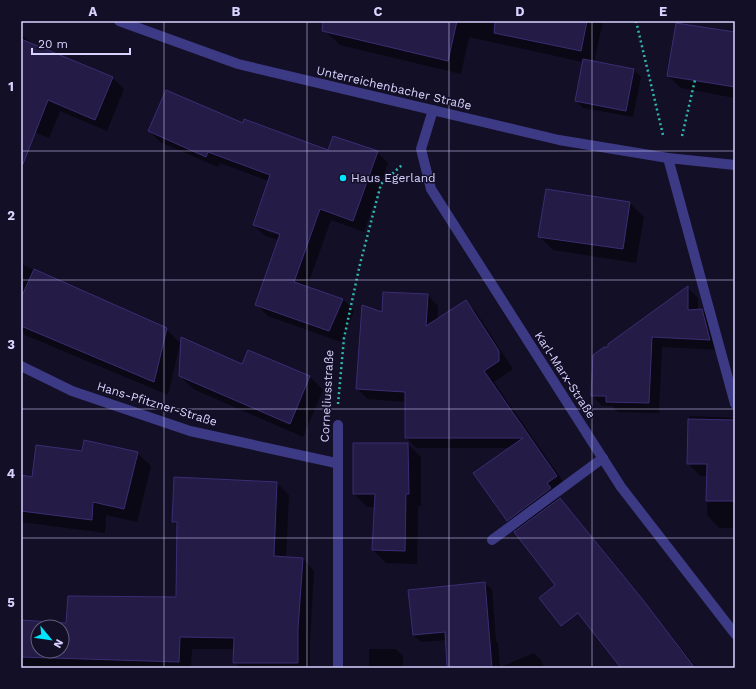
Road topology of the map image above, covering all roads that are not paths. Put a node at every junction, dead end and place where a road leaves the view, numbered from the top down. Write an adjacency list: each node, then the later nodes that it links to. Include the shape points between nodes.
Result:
1 (119, 21): 2 (street, Unterreichenbacher Straße, via 238,64)
2 (433, 110): 3 (street, Unterreichenbacher Straße, via 559,140); 8 (street, Karl-Marx-Straße, via 421,148 431,189)
3 (668, 158): 4 (street, Unterreichenbacher Straße); 6 (street)
4 (735, 165)
5 (21, 366): 9 (street, Hans-Pfitzner-Straße, via 72,391 190,431)
6 (735, 404)
7 (338, 425): 9 (street, Corneliusstraße)
8 (603, 458): 10 (street); 11 (street, Karl-Marx-Straße, via 621,487)
9 (336, 463): 12 (street, Corneliusstraße)
10 (492, 540)
11 (735, 634)
12 (338, 668)

